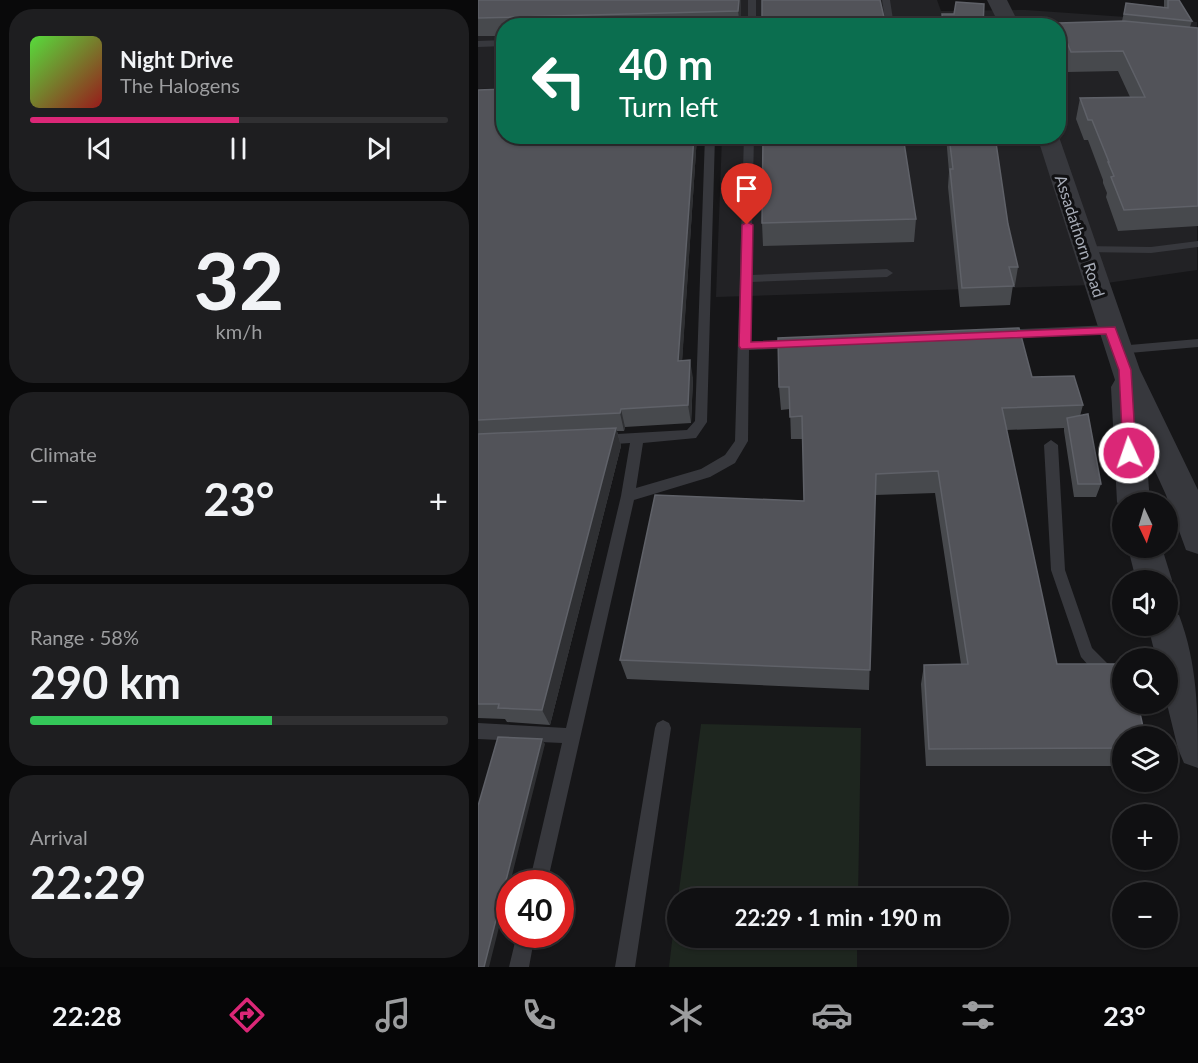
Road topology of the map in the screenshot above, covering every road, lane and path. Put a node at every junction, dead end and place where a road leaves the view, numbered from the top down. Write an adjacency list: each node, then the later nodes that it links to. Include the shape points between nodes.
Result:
1 (752, 0): 4 (lane)
2 (886, 0): 5 (lane)
3 (997, 0): 6 (street)
4 (752, 18)
5 (889, 18)
6 (1006, 18)
7 (478, 44): 8 (lane)
8 (496, 44)
9 (710, 144): 21 (lane, via 701,422 691,435)
10 (749, 144): 15 (lane)
11 (1051, 144): 13 (street, Assadathorn Road)
12 (1198, 244): 13 (lane, via 1151,250)
13 (1084, 249): 20 (street, Assadathorn Road)
14 (887, 273): 15 (lane)
15 (746, 279): 19 (lane)
16 (993, 335): 20 (lane)
17 (805, 343): 19 (lane)
18 (1198, 343): 20 (lane)
19 (745, 346): 25 (lane, via 741,441 730,459 705,473)
20 (1118, 350): 24 (street, Assadathorn Road); 26 (street, Assadathorn Road, via 1183,495)
21 (637, 438): 22 (lane); 25 (lane)
22 (581, 441)
23 (1051, 445): 28 (lane, via 1058,570 1086,652 1102,669)
24 (1133, 492)
25 (628, 496): 32 (lane)
26 (1198, 540)
27 (1169, 636): 29 (street)
28 (1112, 672)
29 (1181, 674): 33 (street)
30 (662, 728): 37 (lane)
31 (478, 731): 32 (lane)
32 (571, 736): 34 (lane)
33 (1198, 749)
34 (541, 870)
35 (523, 948): 36 (lane)
36 (519, 967)
37 (625, 967)

